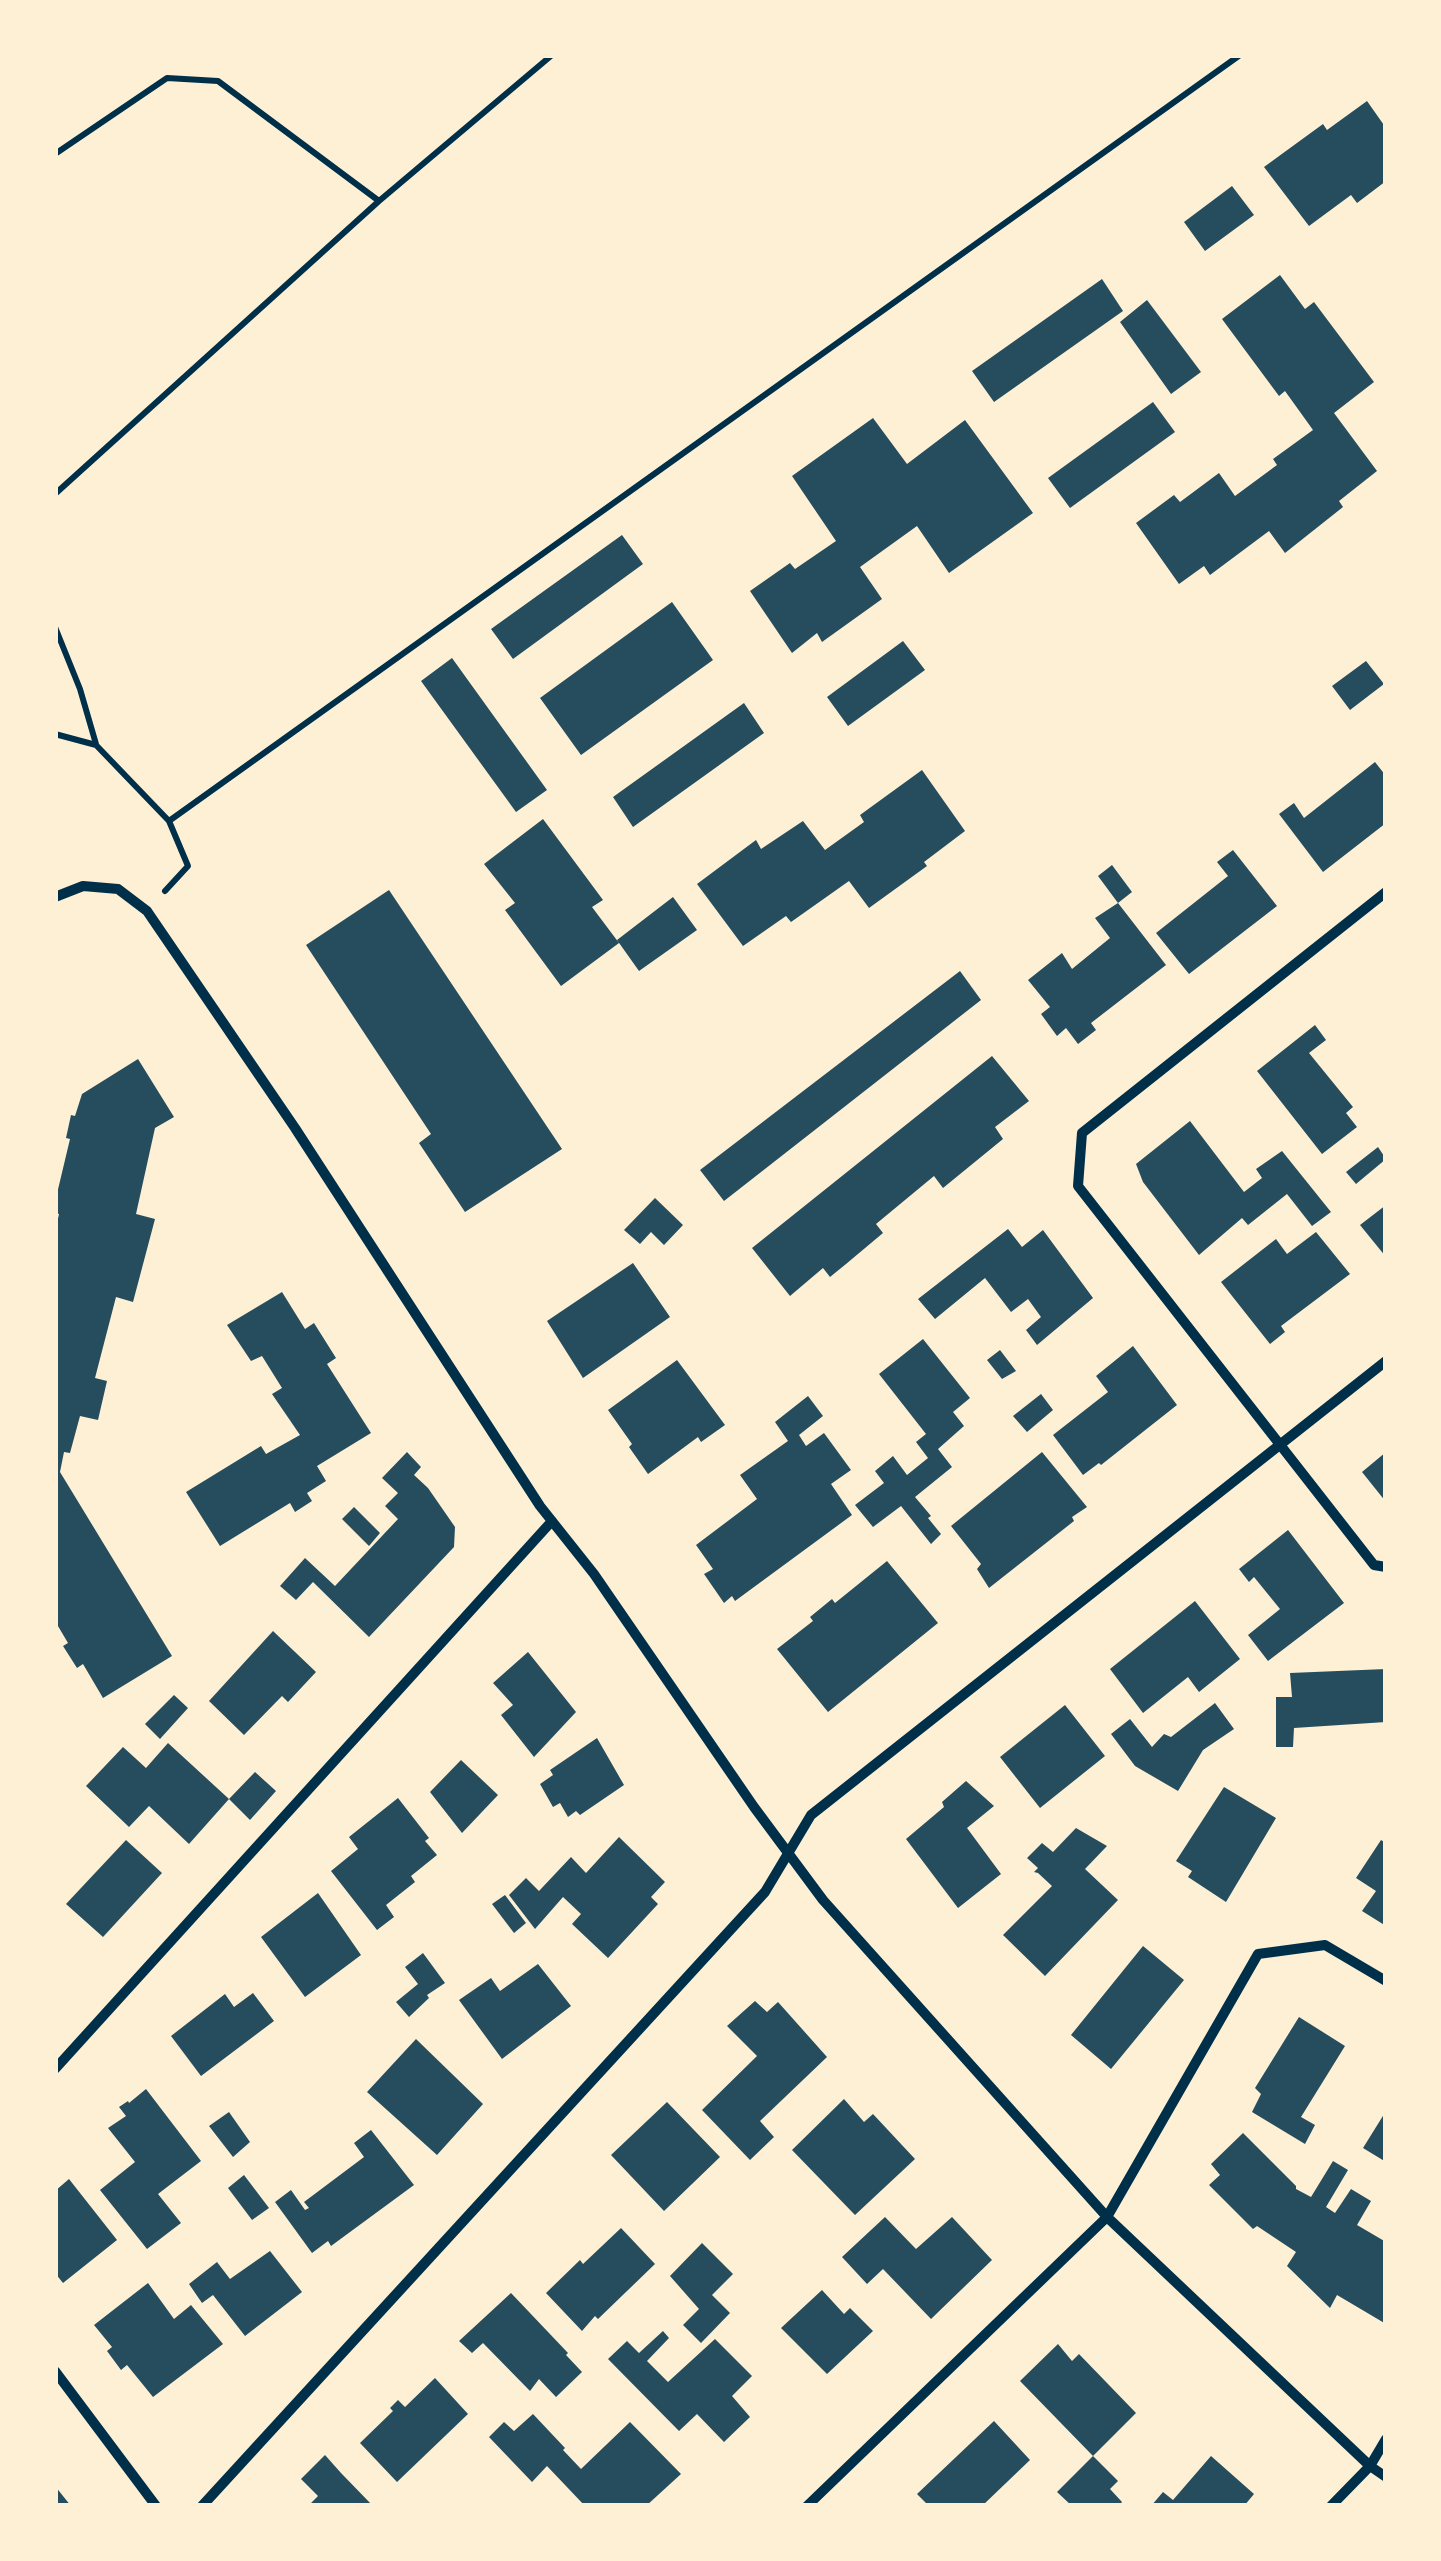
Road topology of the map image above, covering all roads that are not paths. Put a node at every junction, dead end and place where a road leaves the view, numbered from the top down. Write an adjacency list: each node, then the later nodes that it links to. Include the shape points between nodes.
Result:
1 (1386, 892): 4 (street, via 1082,1132 1078,1186)
2 (55, 897): 5 (street, via 83,886 118,890 148,911)
3 (1386, 1361): 4 (street)
4 (1282, 1445): 6 (street, via 1374,1565); 7 (street, via 811,1815)
5 (552, 1521): 7 (street); 9 (street)
6 (1386, 1567)
7 (788, 1854): 10 (street); 15 (street, via 765,1892)
8 (1386, 1981): 10 (street, via 1325,1944 1258,1954)
9 (55, 2069)
10 (1107, 2217): 13 (street); 17 (street)
11 (55, 2371): 16 (street)
12 (1386, 2439): 13 (street)
13 (1370, 2466): 14 (street); 18 (street)
14 (1386, 2478)
15 (208, 2504)
16 (156, 2506)
17 (807, 2506)
18 (1331, 2506)

